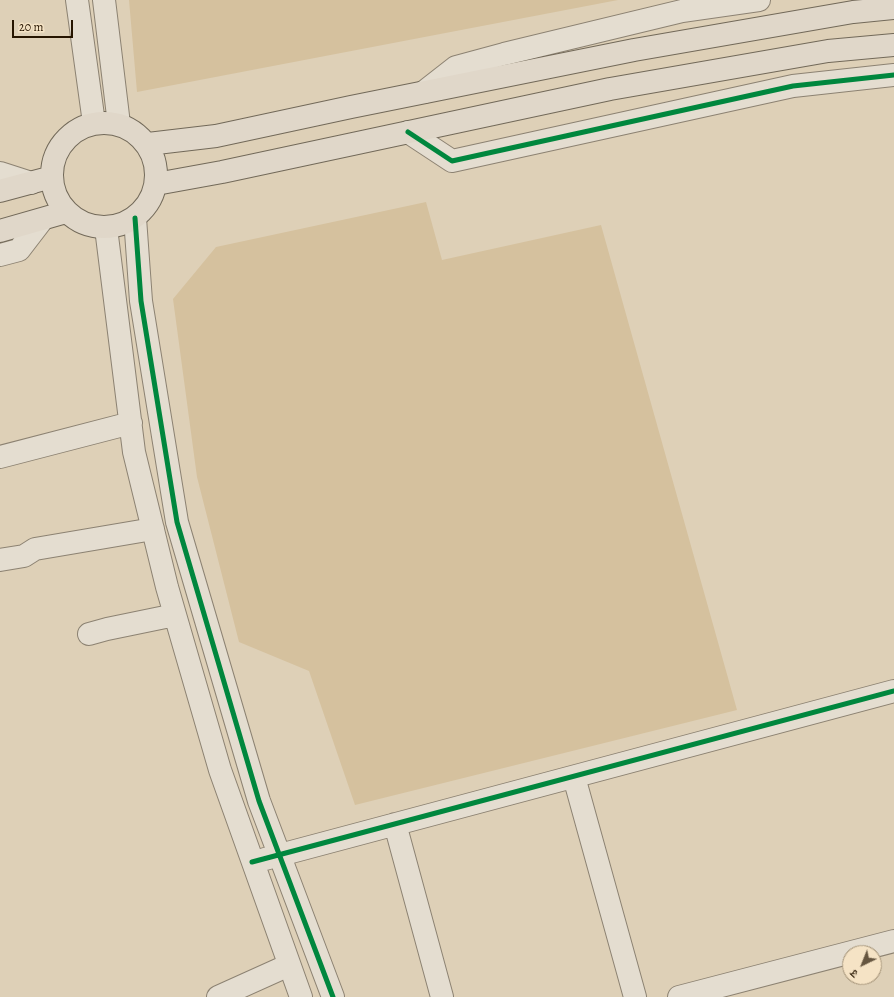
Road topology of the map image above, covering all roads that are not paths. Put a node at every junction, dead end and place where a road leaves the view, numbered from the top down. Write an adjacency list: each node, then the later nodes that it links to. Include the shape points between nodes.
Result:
1 (77, 0): 8 (street)
2 (104, 0): 9 (street)
3 (759, 0): 7 (street, via 682,11 456,67)
4 (894, 8): 7 (highway, via 853,12 634,50)
5 (894, 45): 10 (highway, via 828,52 610,89)
6 (894, 75): 10 (street, via 793,86 452,161)
7 (424, 92): 11 (highway, via 216,136)
8 (94, 123): 9 (highway); 13 (highway, via 74,132 59,147 52,166)
9 (119, 124): 11 (highway, via 130,129)
10 (408, 132): 14 (highway)
11 (148, 144): 14 (highway, via 156,165)
12 (0, 172): 13 (street)
13 (42, 180): 15 (highway); 16 (highway, via 52,183)
14 (156, 184): 17 (highway, via 149,204)
15 (0, 191)
16 (66, 212): 18 (highway); 19 (highway, via 95,227)
17 (135, 218): 19 (highway); 31 (street, via 141,302 177,522 259,801)
18 (42, 220): 20 (highway); 21 (street, via 19,250)
19 (106, 228): 22 (street)
20 (0, 231)
21 (0, 255)
22 (131, 423): 23 (street); 24 (street, via 134,452)
23 (0, 457)
24 (153, 530): 25 (street, via 35,549 24,556); 26 (street)
25 (0, 560)
26 (175, 615): 27 (street); 32 (street, via 220,770)
27 (88, 634)
28 (894, 691): 29 (street)
29 (574, 776): 30 (street); 39 (street)
30 (395, 824): 31 (street); 38 (street)
31 (280, 855): 32 (street); 37 (street)
32 (252, 862): 34 (street)
33 (894, 941): 40 (street)
34 (289, 965): 35 (street); 36 (street)
35 (218, 997)
36 (301, 997)
37 (333, 997)
38 (442, 997)
39 (635, 997)
40 (679, 997)

